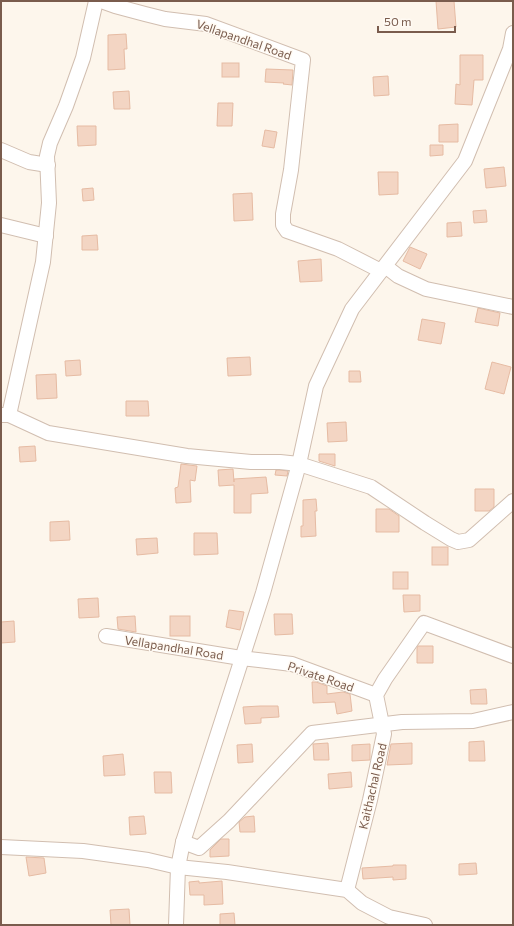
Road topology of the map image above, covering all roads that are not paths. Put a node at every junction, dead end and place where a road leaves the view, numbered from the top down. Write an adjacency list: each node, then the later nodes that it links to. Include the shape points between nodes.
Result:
1 (96, 1): 5 (street, via 83,58 50,143)
2 (101, 1): 8 (street, Vellapandhal Road, via 165,19 206,24 303,60 283,225 287,231 338,249)
3 (513, 33): 8 (street, via 510,49 465,161)
4 (1, 150): 5 (street, via 29,162)
5 (48, 165): 7 (street, via 49,203)
6 (1, 225): 7 (street)
7 (46, 236): 10 (street, via 43,262)
8 (382, 269): 9 (street, via 389,269 426,289); 11 (street, via 352,309 316,386)
9 (513, 307)
10 (5, 415): 11 (street, via 48,433 187,456)
11 (299, 464): 12 (street, via 371,486 431,527 458,542 468,540); 15 (street, via 263,593)
12 (513, 501)
13 (106, 636): 15 (street, Vellapandhal Road)
14 (513, 656): 16 (street, via 424,623)
15 (241, 658): 16 (street, Private Road, via 292,664); 19 (street)
16 (376, 695): 18 (street, Kaithachal Road)
17 (513, 712): 18 (street, via 473,721)
18 (382, 724): 19 (street, via 312,733 229,821 199,848); 22 (street, Kaithachal Road, via 384,734)
19 (183, 842): 21 (street)
20 (1, 847): 21 (street, via 83,850)
21 (178, 867): 22 (street); 23 (street)
22 (347, 890): 24 (street, via 362,903 390,917)
23 (176, 925)
24 (425, 925)

